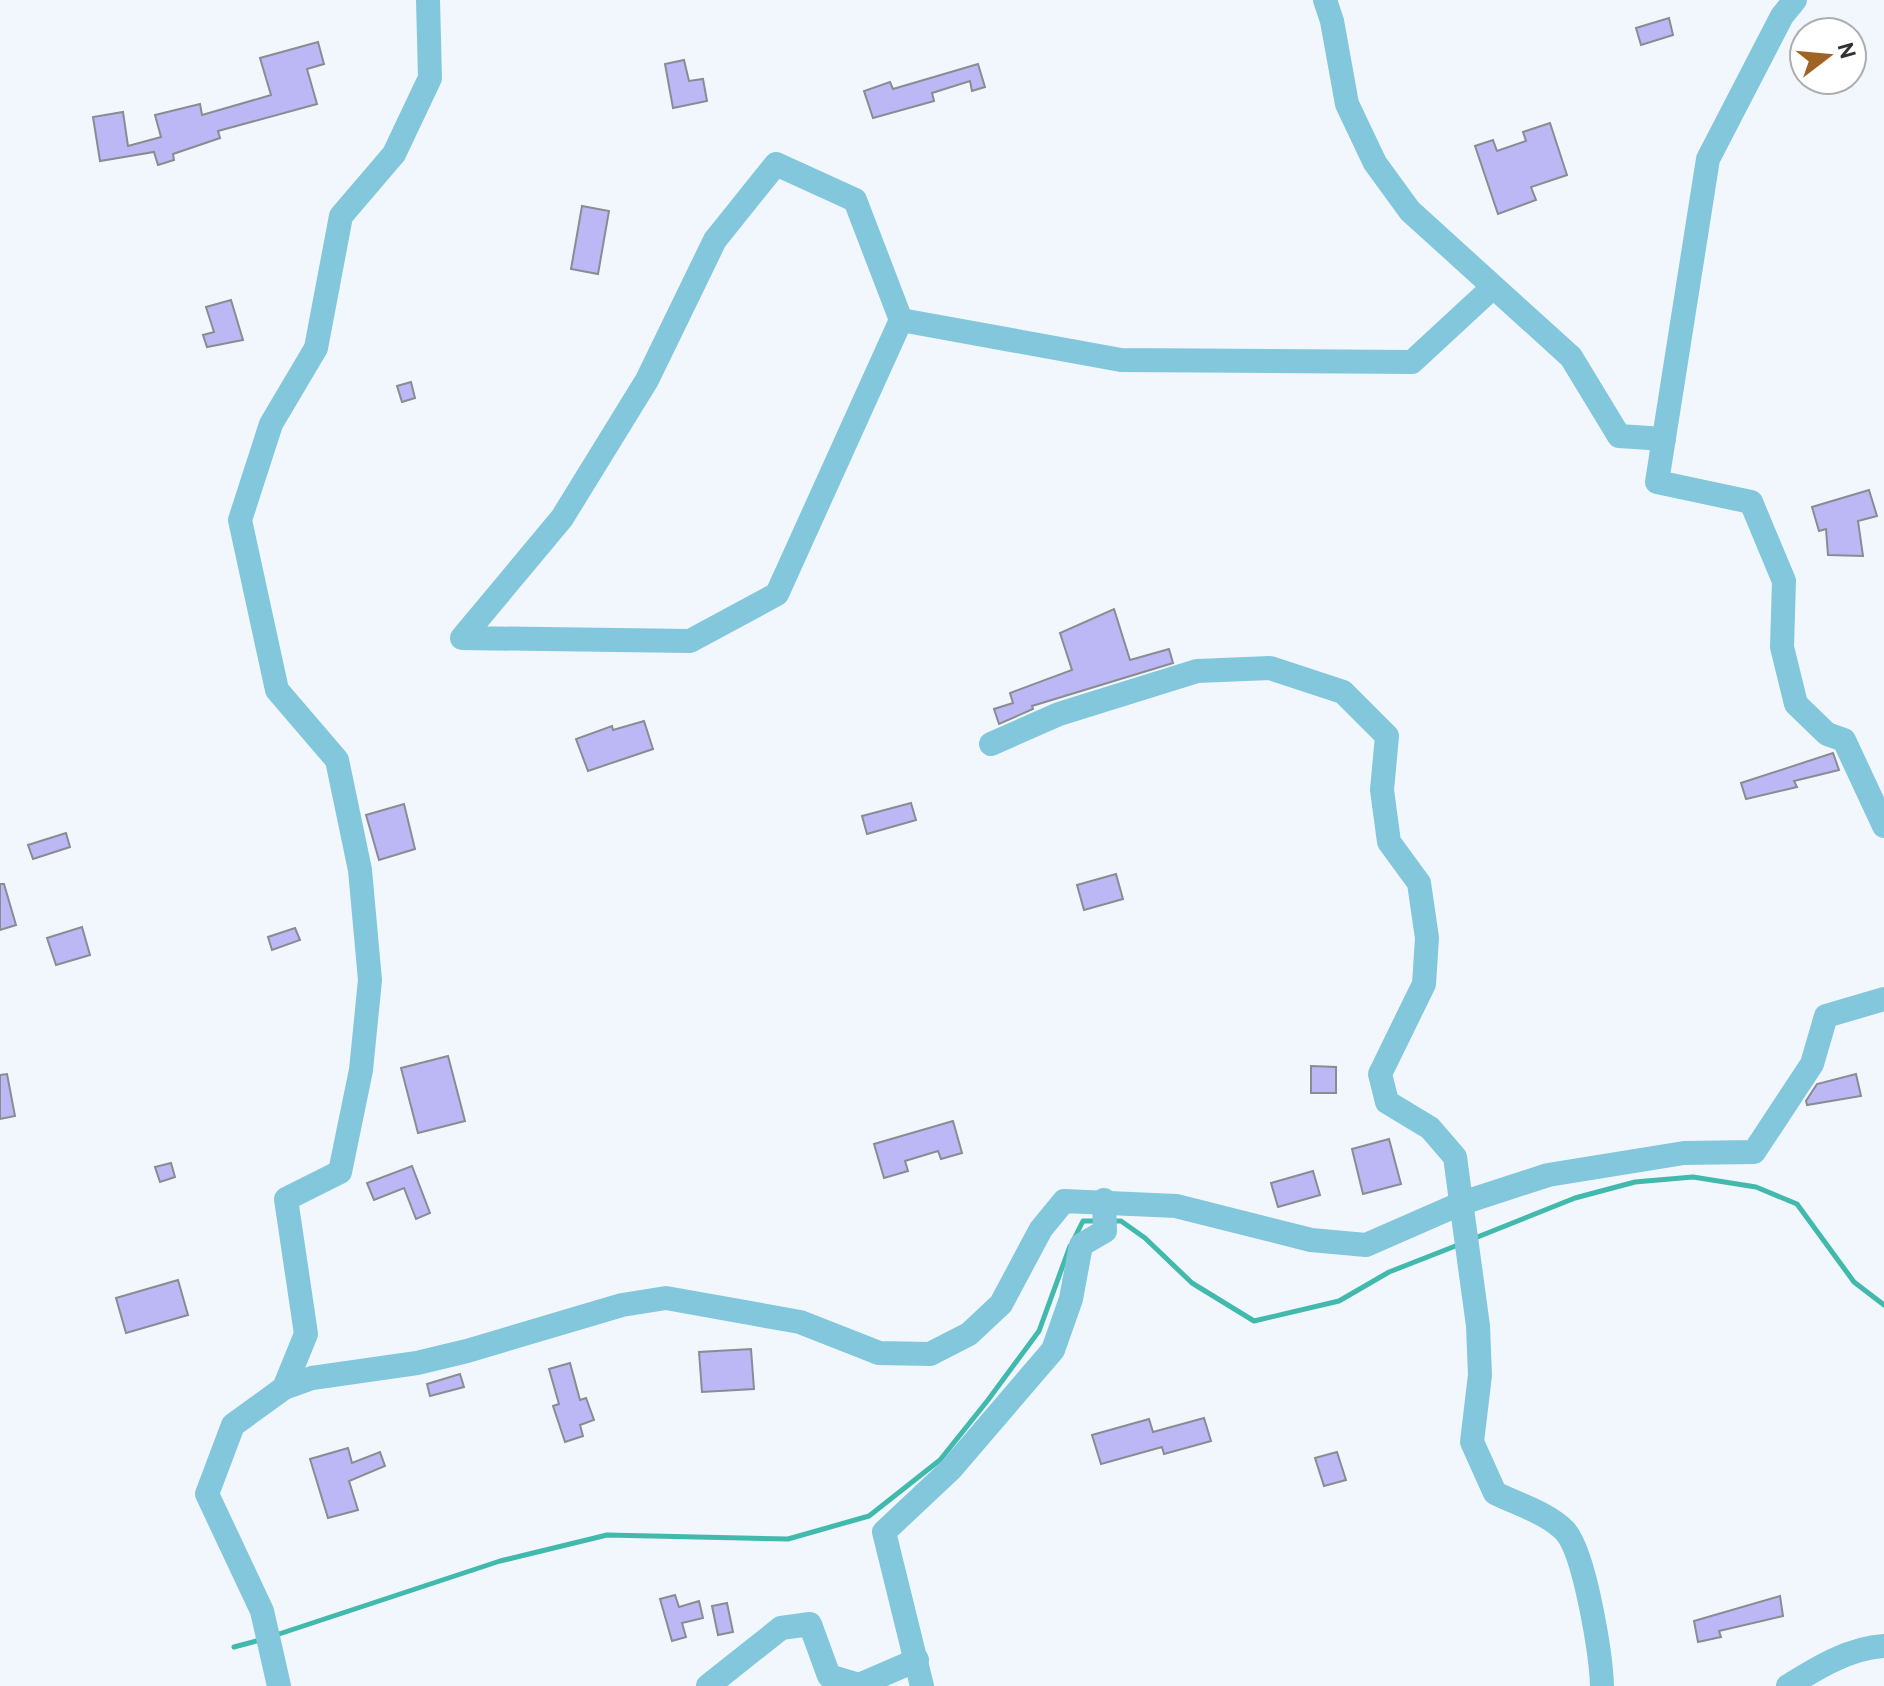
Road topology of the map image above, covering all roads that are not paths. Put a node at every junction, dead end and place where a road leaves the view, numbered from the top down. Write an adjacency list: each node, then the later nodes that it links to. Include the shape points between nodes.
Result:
1 (428, 0): 12 (street, via 430,78 394,154 341,216 316,348 271,424 240,520 277,690 337,760 360,870 370,980 361,1070 340,1172 286,1199 306,1334)
2 (1325, 0): 4 (street, via 1347,104 1375,163 1410,211)
3 (1795, 0): 6 (street, via 1708,159)
4 (1492, 288): 5 (street, via 1412,362 1121,360); 6 (street, via 1571,357 1619,436)
5 (901, 320): 5 (street, via 777,594 690,641 462,638 562,518 647,380 715,240 776,164 855,200)
6 (1664, 439): 8 (street, via 1657,482 1751,502 1784,581 1782,647 1796,704 1827,734 1844,740)
7 (991, 744): 11 (street, via 1059,714 1197,671 1270,668 1343,692 1387,736 1382,790 1389,842 1419,883 1427,938 1424,984 1380,1074 1387,1102 1430,1128 1455,1157)
8 (1884, 826)
9 (1884, 999): 11 (street, via 1826,1016 1812,1064 1754,1152 1684,1153 1548,1175)
10 (1104, 1200): 11 (street, via 1176,1206 1311,1240 1366,1245); 12 (street, via 1064,1201 1041,1229 1001,1304 969,1334 930,1354 879,1353 800,1322 666,1298 622,1305 417,1363 312,1378); 14 (street, via 1105,1231 1081,1245 1071,1299 1053,1350 951,1469 884,1532)
11 (1463, 1214): 18 (street, via 1480,1375 1472,1442 1495,1493 1566,1532 1578,1558)
12 (284, 1388): 15 (street, via 233,1425 207,1494 262,1611)
13 (1884, 1646): 19 (street, via 1821,1665)
14 (917, 1660): 16 (street, via 859,1685 829,1676 810,1624 781,1628); 17 (street)
15 (277, 1676)
16 (708, 1686)
17 (922, 1686)
18 (1602, 1686)
19 (1788, 1686)

